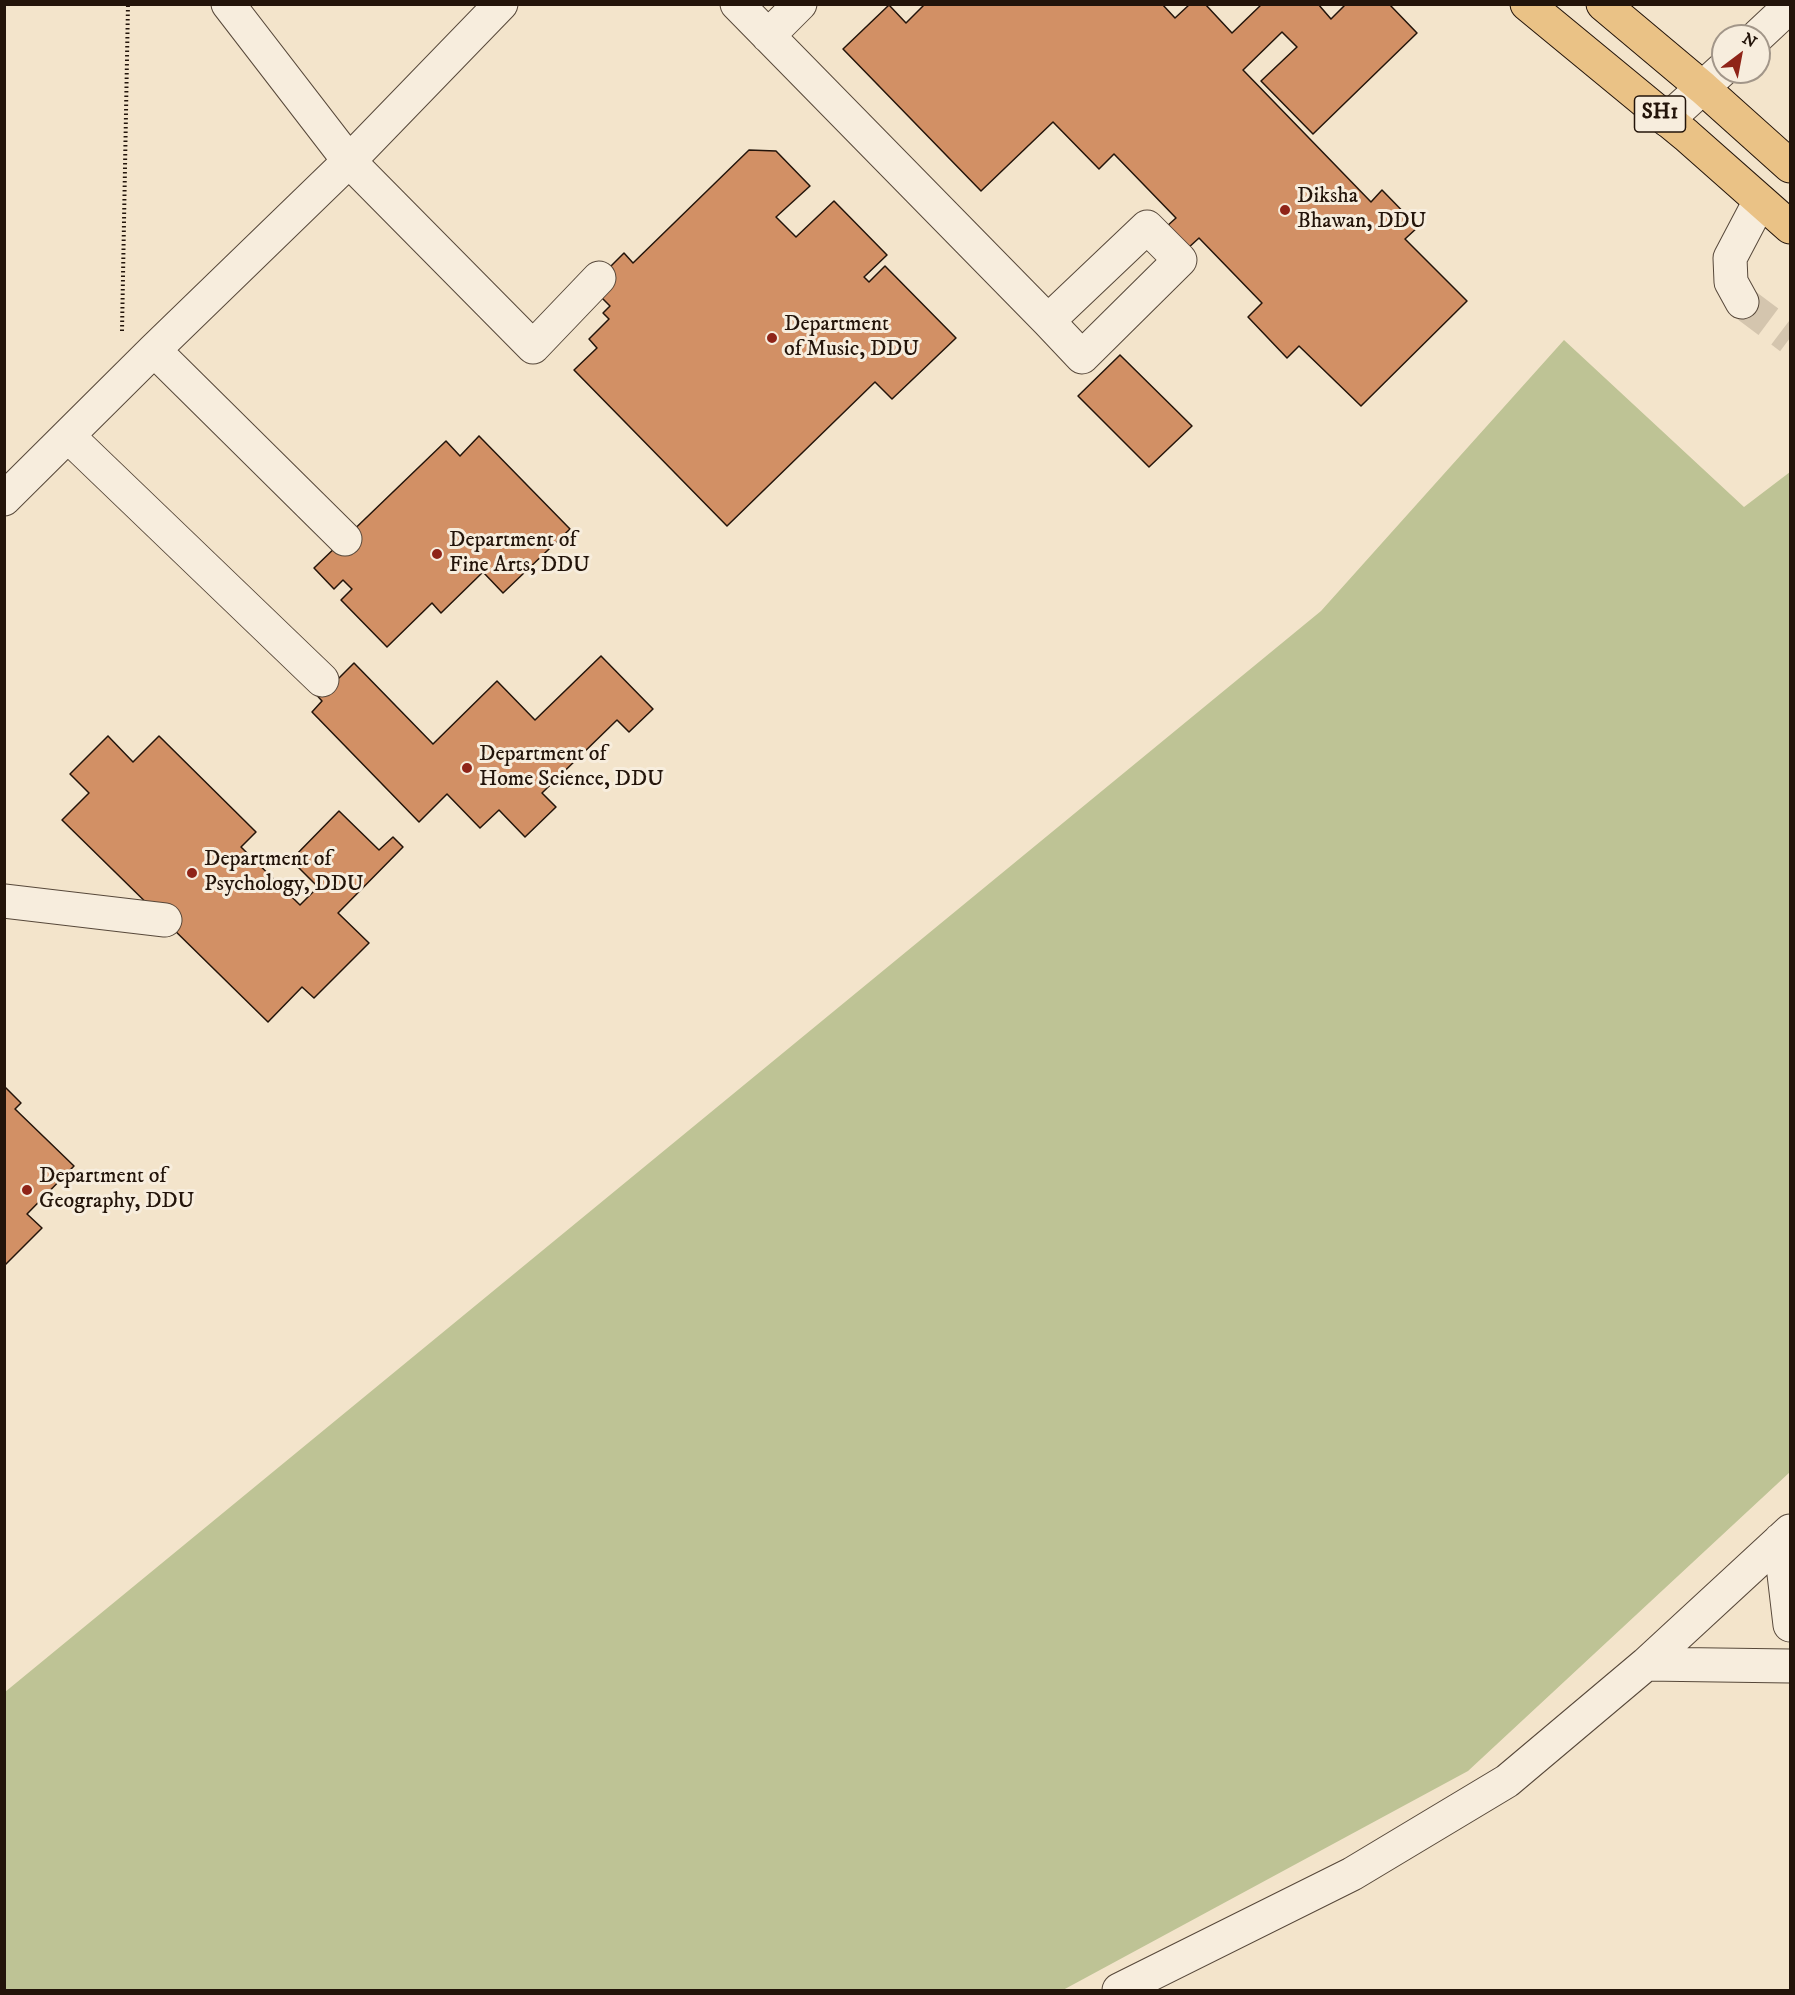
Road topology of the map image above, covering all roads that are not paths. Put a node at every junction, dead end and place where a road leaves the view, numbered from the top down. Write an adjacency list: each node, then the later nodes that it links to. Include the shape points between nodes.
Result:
1 (228, 4): 14 (street)
2 (501, 4): 14 (street)
3 (737, 4): 9 (street)
4 (800, 4): 9 (street)
5 (1527, 4): 13 (main road, SH1)
6 (1604, 4): 10 (main road, SH1)
7 (1791, 6): 8 (street)
8 (1771, 24)
9 (768, 36): 20 (street)
10 (1711, 77)
11 (1711, 80): 13 (street)
12 (1718, 84): 15 (main road, SH1)
13 (1667, 120): 16 (main road, SH1)
14 (349, 162): 18 (street, via 532,347); 21 (street)
15 (1791, 166)
16 (1761, 201): 17 (main road, SH1); 19 (street, via 1730,258 1731,282)
17 (1791, 227)
18 (599, 278)
19 (1742, 302)
20 (1048, 321)
21 (154, 350): 22 (street); 24 (street)
22 (68, 436): 23 (street); 25 (street)
23 (4, 500)
24 (345, 539)
25 (322, 680)
26 (4, 901): 27 (street)
27 (165, 920)
28 (1785, 1535): 29 (street); 30 (street)
29 (1791, 1625)
30 (1646, 1664): 31 (street); 32 (street, via 1507,1780 1352,1874)
31 (1791, 1666)
32 (1119, 1990)

